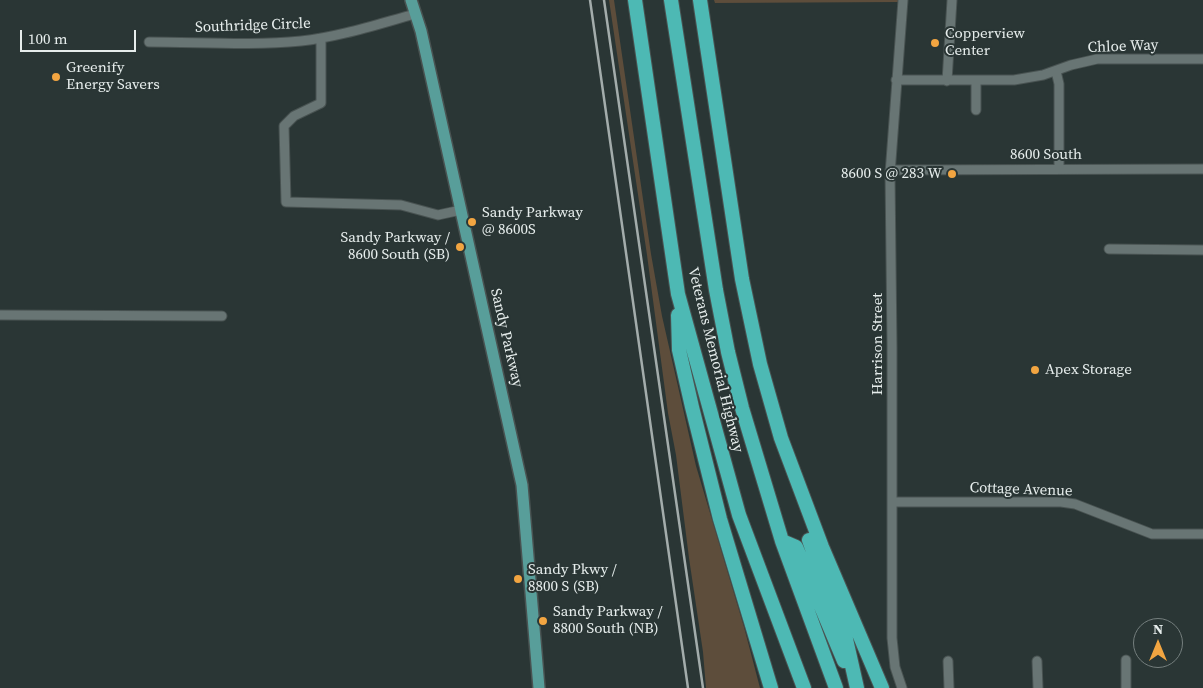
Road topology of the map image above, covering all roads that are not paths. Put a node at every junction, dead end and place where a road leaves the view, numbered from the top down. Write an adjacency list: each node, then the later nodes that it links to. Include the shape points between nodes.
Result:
1 (411, 0): 7 (main road, Sandy Parkway)
2 (635, 0): 22 (highway, Veterans Memorial Highway)
3 (671, 0): 28 (highway, Veterans Memorial Highway, via 728,352)
4 (700, 0): 25 (highway, via 742,279)
5 (903, 0): 12 (street, Harrison Street)
6 (952, 0): 13 (street)
7 (415, 14): 8 (street, Southridge Circle); 19 (main road, Sandy Parkway)
8 (322, 38): 9 (street, Southridge Circle, via 276,42); 19 (street, via 322,103 294,116 284,126 286,202 401,205 438,215)
9 (149, 42)
10 (1203, 59): 11 (street, Chloe Way, via 1098,59)
11 (1056, 71): 14 (street, Chloe Way, via 1014,80); 16 (street, via 1059,84)
12 (896, 80): 13 (street, Chloe Way); 18 (street, Harrison Street)
13 (947, 80): 14 (street, Chloe Way)
14 (976, 80): 15 (street)
15 (976, 110)
16 (1059, 169): 17 (street, 8600 South); 18 (street, 8600 South)
17 (1203, 169)
18 (890, 170): 26 (street, Harrison Street)
19 (461, 210): 32 (main road, Sandy Parkway, via 522,485)
20 (1109, 250): 21 (street)
21 (1203, 250)
22 (678, 294): 33 (highway, via 679,350 692,407 720,519); 34 (highway, Veterans Memorial Highway, via 739,515)
23 (0, 315): 24 (street)
24 (222, 316)
25 (771, 403): 36 (highway, via 772,424 828,595 846,639); 37 (highway, via 824,555)
26 (892, 502): 27 (street, Cottage Avenue, via 1061,502 1075,504 1152,534); 38 (street, Harrison Street, via 893,652)
27 (1203, 534)
28 (782, 541): 35 (highway, Veterans Memorial Highway); 36 (highway, via 796,547)
29 (1126, 660): 41 (street)
30 (948, 661): 39 (street)
31 (1038, 661): 40 (street)
32 (539, 688)
33 (771, 688)
34 (804, 688)
35 (836, 688)
36 (857, 688)
37 (882, 688)
38 (902, 688)
39 (949, 688)
40 (1038, 688)
41 (1126, 688)

